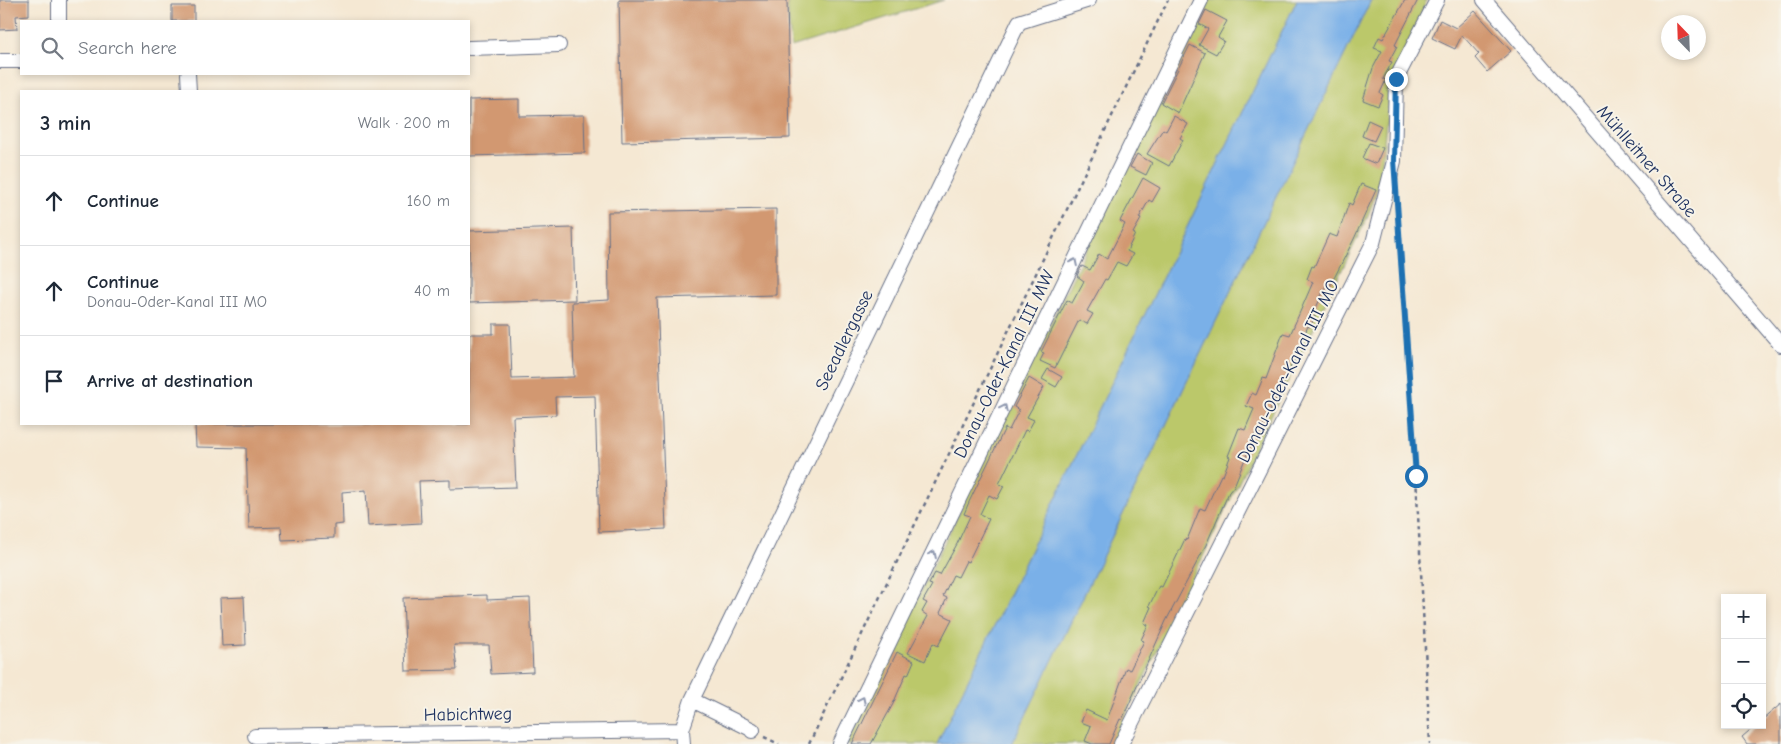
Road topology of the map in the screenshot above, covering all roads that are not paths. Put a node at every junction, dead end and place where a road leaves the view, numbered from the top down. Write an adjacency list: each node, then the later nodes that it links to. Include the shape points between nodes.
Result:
1 (59, 0): 6 (street)
2 (1089, 0): 14 (street, Seeadlergasse, via 1019,22)
3 (1201, 0): 18 (street, Donau-Oder-Kanal III MW, one-way to 3)
4 (1437, 0): 19 (street, Donau-Oder-Kanal III MO, via 1396,79 1394,160 1373,243)
5 (1484, 0): 13 (street, Mühlleitner Straße)
6 (59, 20)
7 (559, 45): 8 (street)
8 (470, 48)
9 (20, 61): 10 (street)
10 (0, 62)
11 (188, 75): 12 (street)
12 (189, 90)
13 (1781, 345)
14 (692, 700): 15 (street); 17 (street, Seeadlergasse)
15 (752, 731)
16 (255, 736): 17 (street, Habichtweg)
17 (682, 737)
18 (840, 744)
19 (1121, 744)

